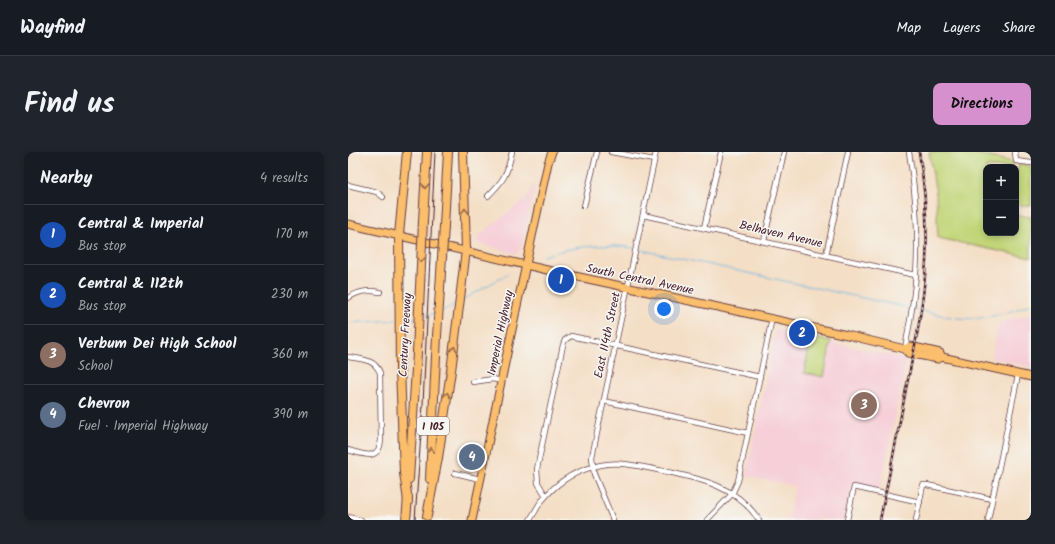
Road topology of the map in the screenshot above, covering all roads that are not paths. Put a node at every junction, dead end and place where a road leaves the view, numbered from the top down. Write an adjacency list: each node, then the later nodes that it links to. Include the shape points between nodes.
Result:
1 (407, 152): 24 (highway)
2 (427, 152): 51 (highway, Century Freeway / I 105, one-way to 51, bridge)
3 (448, 152): 55 (highway, I 105, one-way to 3, bridge)
4 (463, 152): 26 (highway, one-way to 4)
5 (512, 152): 18 (street, via 507,173)
6 (552, 152): 28 (main road, Imperial Highway)
7 (597, 152): 20 (street)
8 (611, 152): 15 (street)
9 (656, 152): 15 (street, East 114th Street)
10 (721, 152): 23 (street)
11 (784, 152): 25 (street)
12 (848, 152): 27 (street)
13 (909, 152): 29 (street, via 916,208 918,250)
14 (1015, 152): 16 (street, via 1016,161)
15 (654, 160): 21 (street, East 114th Street)
16 (1031, 163)
17 (348, 185): 19 (street, via 377,192)
18 (488, 196)
19 (383, 197)
20 (584, 206)
21 (642, 215): 23 (street, Belhaven Avenue); 30 (street, East 114th Street)
22 (348, 224): 24 (main road, South Central Avenue)
23 (704, 228): 25 (street, Belhaven Avenue)
24 (399, 235): 26 (main road, South Central Avenue); 51 (highway, via 404,473)
25 (764, 241): 27 (street, Belhaven Avenue)
26 (466, 250): 28 (main road, South Central Avenue); 55 (highway, one-way to 26, via 438,458)
27 (826, 255): 29 (street, Belhaven Avenue)
28 (526, 265): 30 (main road, South Central Avenue); 40 (main road, Imperial Highway)
29 (915, 275): 35 (street)
30 (628, 287): 33 (main road, South Central Avenue); 34 (street, East 114th Street)
31 (380, 292): 32 (street, via 369,290)
32 (348, 298)
33 (772, 318): 35 (main road, South Central Avenue); 38 (street)
34 (616, 346): 38 (street); 42 (street, East 114th Street); 49 (street, via 571,336 565,340 537,469 538,483)
35 (905, 349): 37 (main road, South Central Avenue, via 908,353 938,359 942,357)
36 (348, 357): 44 (street, via 375,364 380,373 381,440 378,452 369,455)
37 (1018, 374): 39 (main road, South Central Avenue); 50 (street)
38 (760, 377): 43 (street)
39 (1031, 378)
40 (501, 381): 41 (street, via 493,379); 47 (main road, Imperial Highway)
41 (474, 382)
42 (604, 401): 43 (street); 45 (street, East 114th Street, via 592,457)
43 (748, 433): 48 (street, via 738,481)
44 (348, 450)
45 (593, 467): 48 (street, via 619,463 643,466 706,481); 49 (street, via 560,482); 59 (street, East 114th Street)
46 (455, 473): 47 (street)
47 (480, 479): 57 (main road, Imperial Highway)
48 (732, 494): 60 (street); 61 (street)
49 (546, 496): 58 (street)
50 (992, 500): 52 (street, via 923,485); 64 (street)
51 (408, 501): 54 (highway, Century Freeway / I 105)
52 (920, 502): 62 (street, via 854,488); 63 (street)
53 (348, 517): 56 (street)
54 (406, 517)
55 (427, 518)
56 (362, 520)
57 (472, 520)
58 (530, 520)
59 (613, 520)
60 (707, 520)
61 (759, 520)
62 (847, 520)
63 (916, 520)
64 (988, 520)

